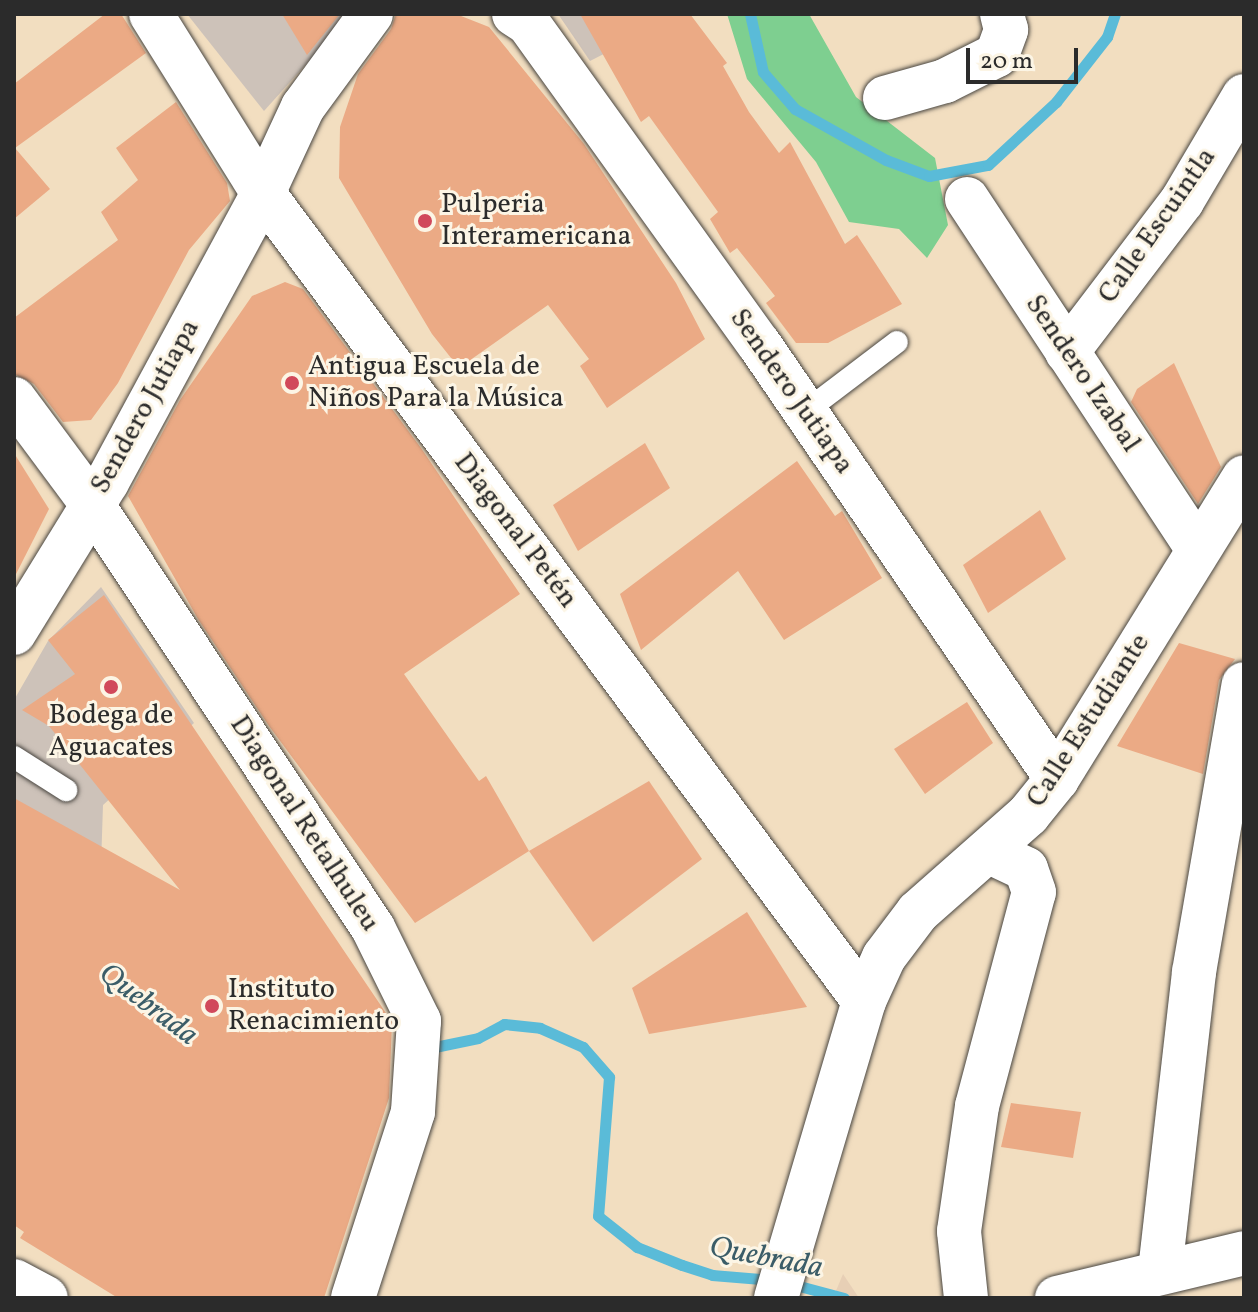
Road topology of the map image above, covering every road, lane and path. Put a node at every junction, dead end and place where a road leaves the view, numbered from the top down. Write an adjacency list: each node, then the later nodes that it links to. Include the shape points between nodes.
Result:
1 (151, 14): 7 (street, Diagonal Petén)
2 (371, 14): 7 (street, Sendero Jutiapa, via 303,107)
3 (514, 14): 12 (street, Sendero Jutiapa, via 528,23)
4 (1002, 14): 6 (street, via 1006,30 997,55 945,81)
5 (1244, 96): 10 (street, Calle Escuintla, via 1182,201)
6 (885, 98)
7 (263, 193): 14 (street, Sendero Jutiapa); 22 (street, Diagonal Petén)
8 (967, 199): 10 (street, Sendero Izabal)
9 (897, 342): 12 (lane)
10 (1067, 352): 15 (street, Sendero Izabal)
11 (14, 399): 14 (street, Diagonal Retalhuleu)
12 (806, 411): 19 (street, Sendero Jutiapa)
13 (1244, 477): 15 (street, Calle Estudiante)
14 (92, 504): 16 (street, Sendero Jutiapa); 27 (street, Diagonal Retalhuleu, via 373,928 419,1021 413,1112)
15 (1198, 549): 19 (street, Calle Estudiante)
16 (14, 633)
17 (1244, 684): 24 (street, via 1194,972)
18 (14, 757): 20 (lane)
19 (1057, 779): 21 (street, Calle Estudiante)
20 (66, 790)
21 (988, 851): 22 (street, Calle Estudiante, via 918,912 884,957); 29 (street, via 1026,869 1034,892 977,1106 959,1231)
22 (864, 1001): 28 (street, Calle Estudiante)
23 (1244, 1253): 24 (street)
24 (1160, 1271): 30 (street)
25 (14, 1281): 26 (street)
26 (46, 1298)
27 (353, 1298)
28 (776, 1298)
29 (966, 1298)
30 (1057, 1298)

